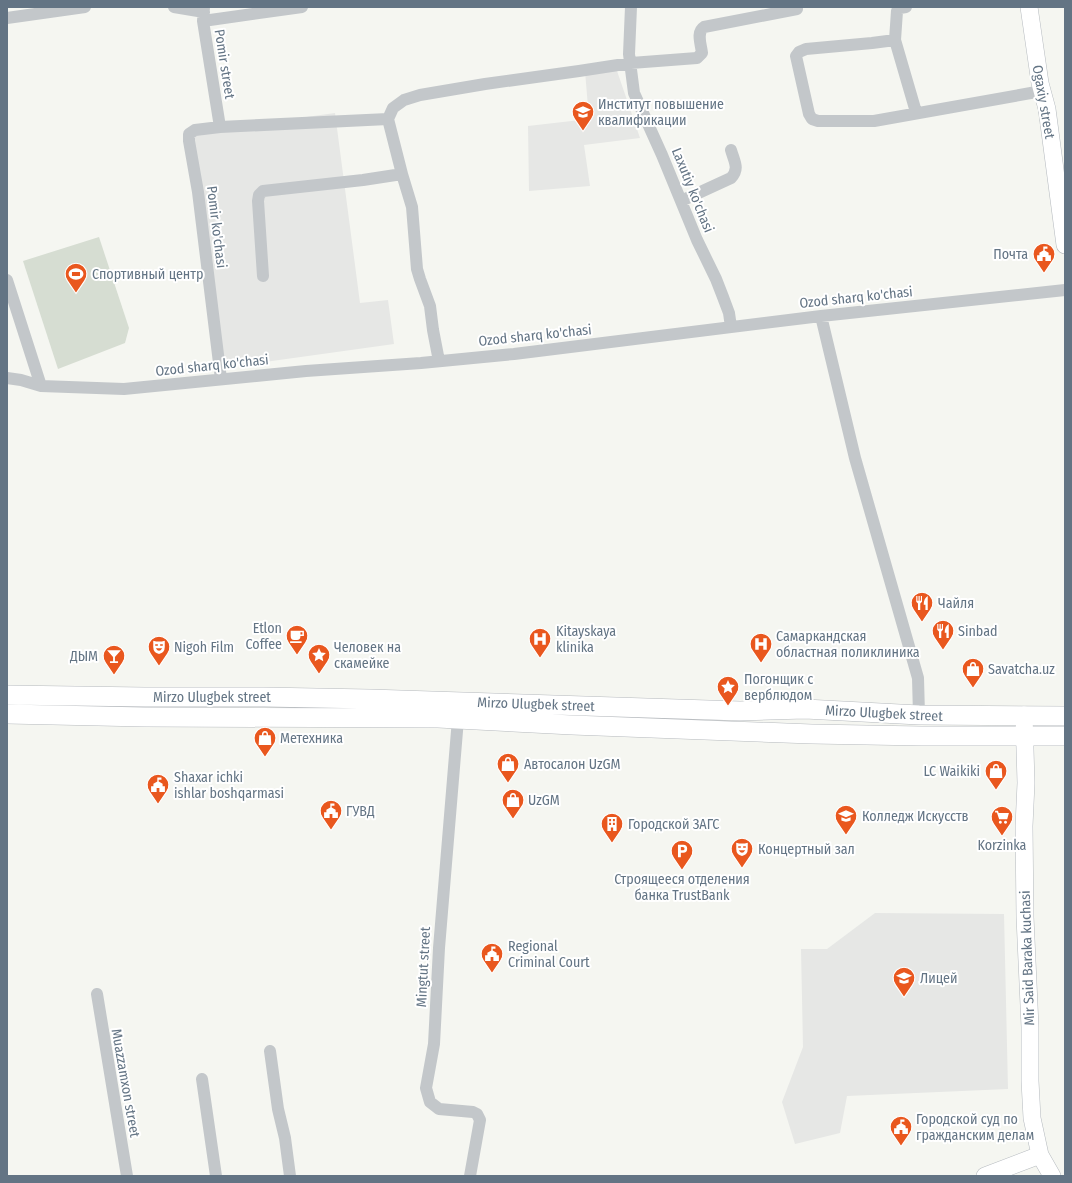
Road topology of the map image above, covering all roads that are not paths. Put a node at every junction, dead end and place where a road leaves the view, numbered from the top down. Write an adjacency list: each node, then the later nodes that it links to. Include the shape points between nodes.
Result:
1 (85, 7): 9 (street)
2 (174, 7): 8 (street)
3 (302, 7): 8 (street)
4 (631, 7): 11 (street, Laxutiy ko'chasi)
5 (906, 7): 10 (street, via 898,11)
6 (1029, 7): 12 (street, Ogaxiy street)
7 (797, 8): 11 (street, via 704,26 699,33 702,53 697,58)
8 (204, 13): 15 (street, Pomir street)
9 (7, 18)
10 (895, 40): 13 (street); 13 (street, via 806,49 799,52 796,56 809,114 812,119 818,120 874,120)
11 (630, 64): 14 (street, via 487,83 420,95 404,100 393,108); 18 (street, Laxutiy ko'chasi, via 634,93)
12 (1042, 91): 13 (street); 19 (street, Ogaxiy street, via 1047,109)
13 (916, 112)
14 (388, 118): 15 (street, Pomir ko'chasi); 17 (street)
15 (220, 126): 27 (street, Pomir ko'chasi, via 195,130 188,138 198,192)
16 (731, 150): 18 (street, via 735,174)
17 (402, 174): 20 (street, via 263,191 258,201); 25 (street, via 412,207 417,269 430,306)
18 (680, 201): 24 (street, Laxutiy ko'chasi, via 716,279 729,313)
19 (1065, 245)
20 (263, 276)
21 (7, 280): 28 (street)
22 (1065, 290): 23 (street, Ozod sharq ko'chasi)
23 (821, 316): 24 (street, Ozod sharq ko'chasi); 31 (street, via 856,458 918,678)
24 (731, 327): 25 (street, Ozod sharq ko'chasi)
25 (439, 361): 27 (street, Ozod sharq ko'chasi)
26 (7, 378): 28 (street, Ozod sharq ko'chasi)
27 (220, 379): 28 (street, Ozod sharq ko'chasi, via 124,389)
28 (41, 386)
29 (7, 695): 31 (main road, Mirzo Ulugbek street, via 362,699 740,711 805,709)
30 (7, 714): 34 (main road, Mirzo Ulugbek street)
31 (919, 715): 32 (main road, Mirzo Ulugbek street)
32 (1024, 715): 33 (main road, Mirzo Ulugbek street); 35 (street, Mir Said Baraka kuchasi)
33 (1065, 716)
34 (458, 719): 35 (main road, Mirzo Ulugbek street, via 804,733); 44 (street, Mingtut street, via 439,948 434,1044 426,1088 430,1102 439,1109 473,1112 480,1120)
35 (1025, 736): 36 (main road, Mirzo Ulugbek street); 40 (street, Mir Said Baraka kuchasi, via 1025,917 1030,1081 1032,1118)
36 (1065, 736)
37 (97, 994): 41 (street, Muazzamxon street)
38 (270, 1051): 43 (street)
39 (202, 1079): 42 (street)
40 (1040, 1155): 45 (street); 46 (street, Mir Said Baraka kuchasi)
41 (127, 1176)
42 (216, 1176)
43 (290, 1176)
44 (470, 1176)
45 (986, 1176)
46 (1052, 1176)

